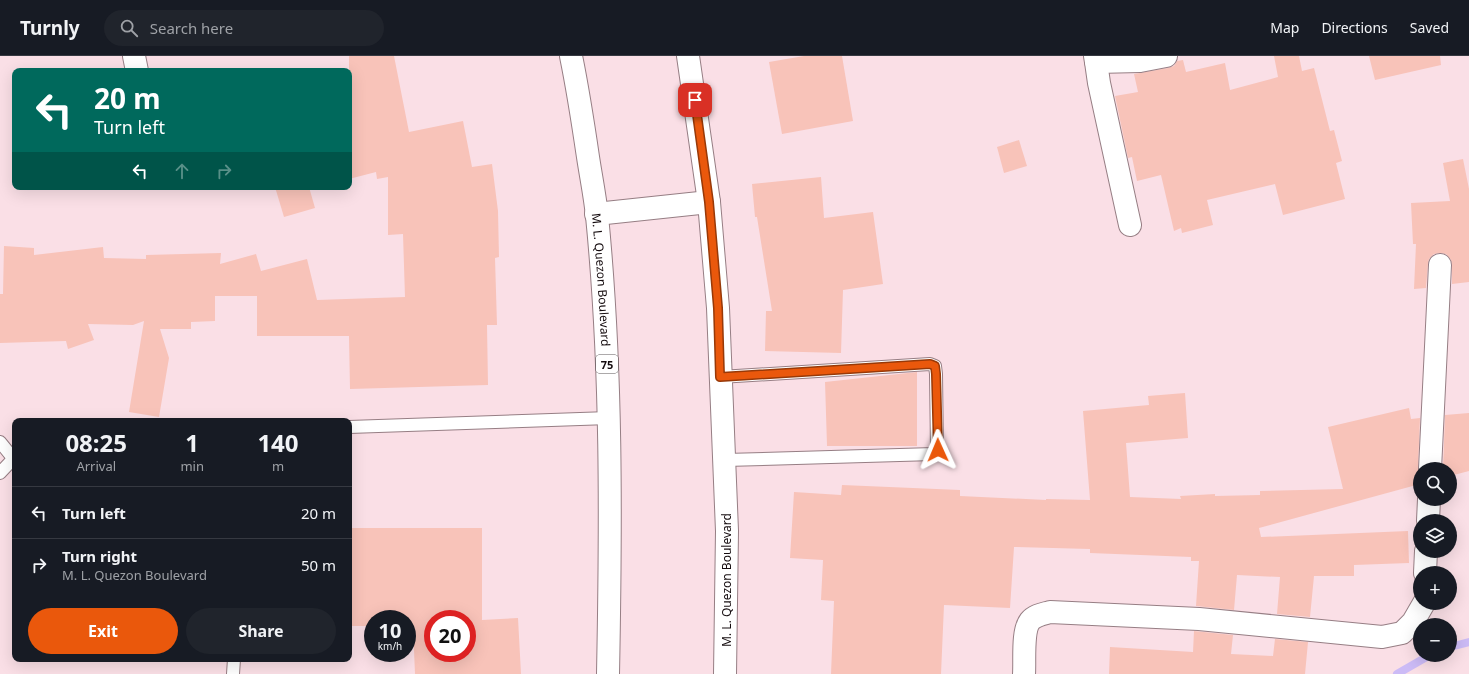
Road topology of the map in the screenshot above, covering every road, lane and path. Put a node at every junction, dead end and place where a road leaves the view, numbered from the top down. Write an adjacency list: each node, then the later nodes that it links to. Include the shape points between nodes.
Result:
1 (134, 56): 6 (main road)
2 (571, 56): 8 (main road, M. L. Quezon Boulevard / 75)
3 (688, 56): 7 (main road, M. L. Quezon Boulevard)
4 (1166, 56): 5 (main road, via 1140,61)
5 (1096, 59): 9 (main road)
6 (137, 68)
7 (709, 202): 8 (main road); 11 (main road, M. L. Quezon Boulevard, via 718,308)
8 (596, 214): 12 (main road, M. L. Quezon Boulevard / 75, via 605,315)
9 (1130, 225)
10 (1440, 265): 18 (main road)
11 (720, 377): 17 (main road, M. L. Quezon Boulevard); 17 (lane, via 930,364 935,366 936,374 938,450 934,454)
12 (609, 418): 13 (lane); 23 (main road, M. L. Quezon Boulevard / 75)
13 (352, 426)
14 (0, 442): 15 (lane)
15 (12, 455)
16 (12, 459): 19 (lane)
17 (725, 460): 24 (main road, M. L. Quezon Boulevard)
18 (1430, 462)
19 (0, 473)
20 (1420, 610): 25 (main road, via 1402,633 1382,637 1198,619 1050,612 1030,621 1026,631)
21 (234, 662): 22 (lane)
22 (233, 674)
23 (608, 674)
24 (725, 674)
25 (1024, 674)

